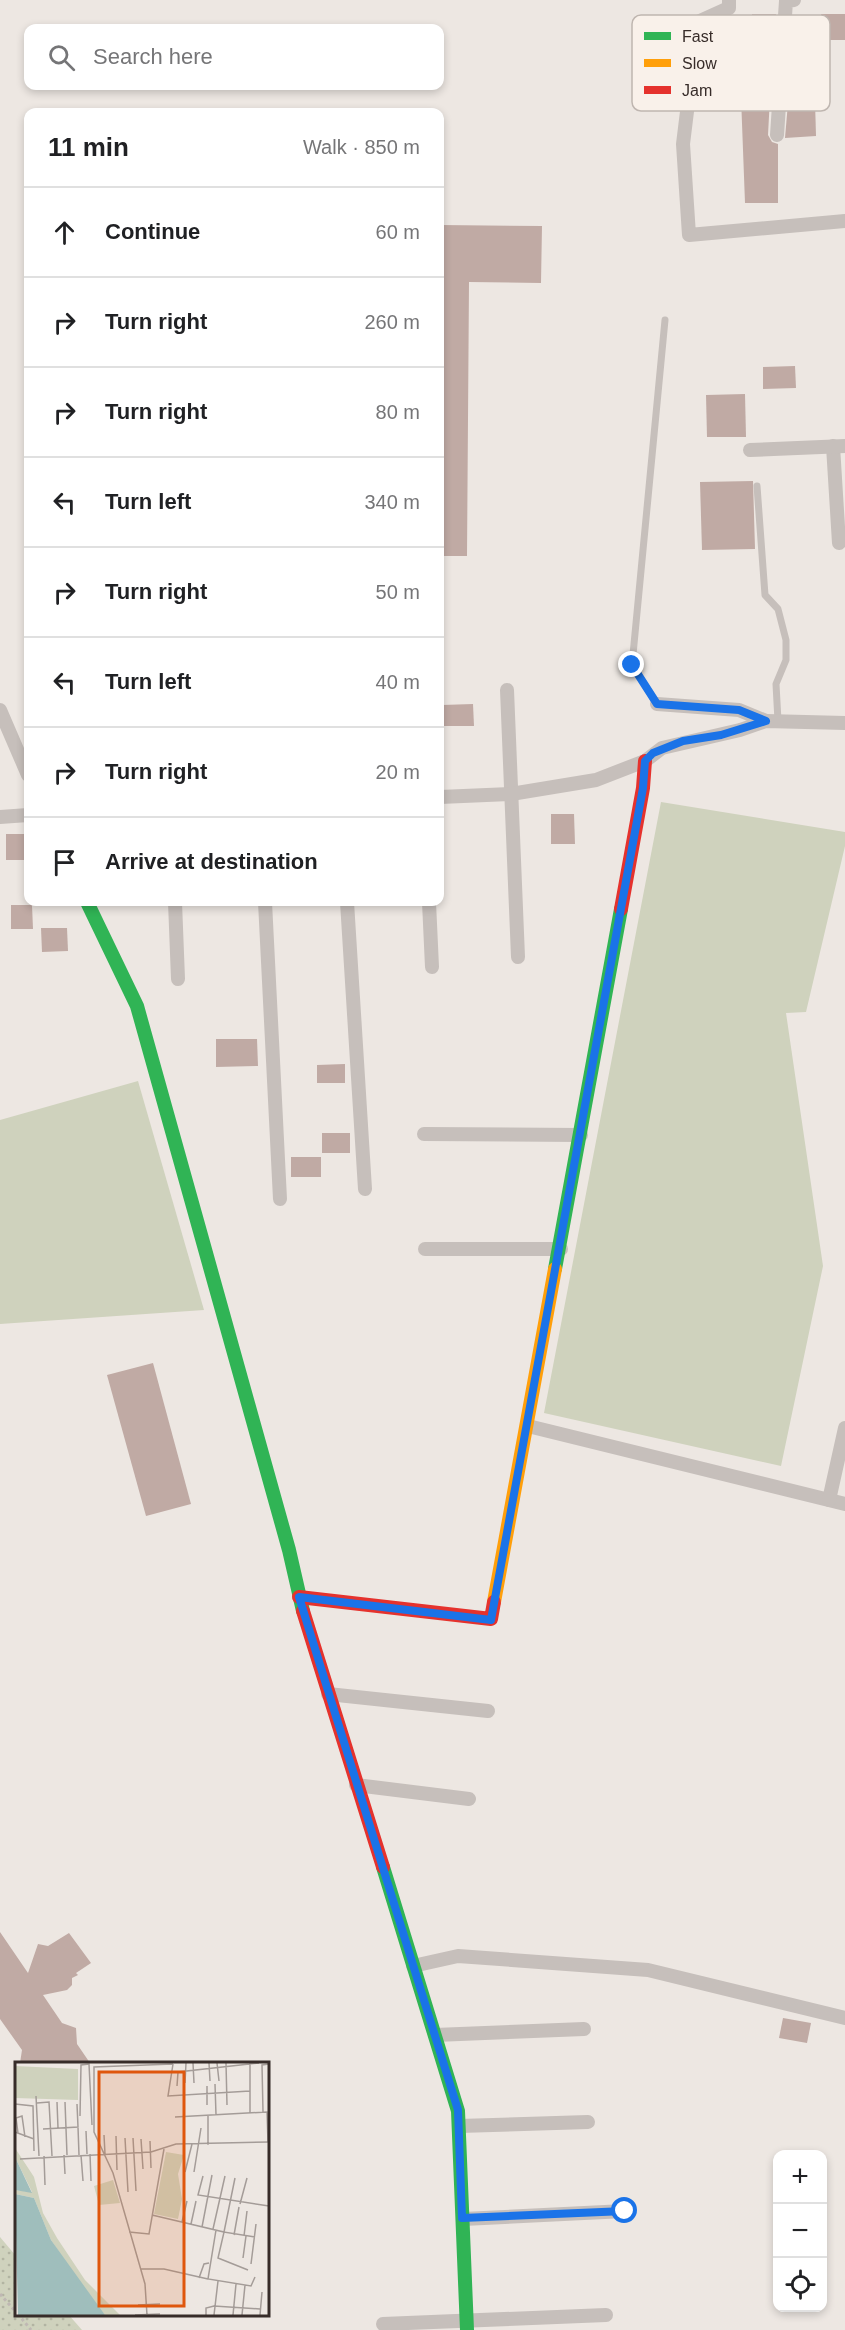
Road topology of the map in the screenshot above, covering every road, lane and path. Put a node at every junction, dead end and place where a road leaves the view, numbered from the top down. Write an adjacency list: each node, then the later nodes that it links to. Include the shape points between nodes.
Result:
1 (729, 0): 3 (street, via 729,8)
2 (794, 0): 4 (street, via 786,1)
3 (714, 15)
4 (785, 15)
5 (687, 111): 8 (street, via 683,144 689,235)
6 (779, 111): 7 (street)
7 (777, 135)
8 (845, 221)
9 (666, 320): 15 (lane, via 632,665)
10 (839, 446): 11 (street); 13 (street)
11 (750, 450)
12 (757, 486): 17 (lane, via 765,595 778,609 786,640 786,660 776,684)
13 (839, 543)
14 (507, 690): 21 (street)
15 (657, 704): 17 (street, via 739,710)
16 (0, 710): 20 (street)
17 (772, 721): 18 (street); 19 (street, via 683,741 653,753)
18 (845, 723)
19 (645, 761): 21 (street, via 596,780); 34 (street)
20 (24, 766)
21 (511, 794): 22 (street); 30 (street)
22 (444, 797)
23 (24, 815): 24 (street)
24 (0, 817)
25 (89, 906): 43 (street, via 137,1006)
26 (175, 906): 32 (street)
27 (265, 906): 36 (street)
28 (347, 906): 35 (street)
29 (429, 906): 31 (street)
30 (518, 957)
31 (432, 967)
32 (178, 979)
33 (424, 1134): 34 (street)
34 (581, 1136): 38 (street)
35 (365, 1189)
36 (280, 1199)
37 (425, 1249): 38 (street)
38 (561, 1249): 39 (street)
39 (528, 1426): 41 (street); 43 (street, via 491,1620)
40 (845, 1428): 41 (street)
41 (829, 1500): 42 (street)
42 (845, 1504)
43 (299, 1597): 44 (street)
44 (328, 1694): 45 (street); 46 (street)
45 (488, 1711)
46 (356, 1785): 47 (street); 48 (street)
47 (469, 1799)
48 (413, 1966): 49 (street, via 458,1956 648,1970); 51 (street)
49 (845, 2018)
50 (584, 2029): 51 (street)
51 (435, 2035): 53 (street, via 458,2110)
52 (588, 2122): 53 (street)
53 (459, 2127): 55 (street)
54 (625, 2211): 55 (street)
55 (462, 2218): 61 (street)
56 (0, 2294): 57 (path)
57 (15, 2311)
58 (606, 2314): 61 (street)
59 (19, 2315): 62 (path)
60 (383, 2324): 61 (street)
61 (467, 2325)
62 (31, 2330)

